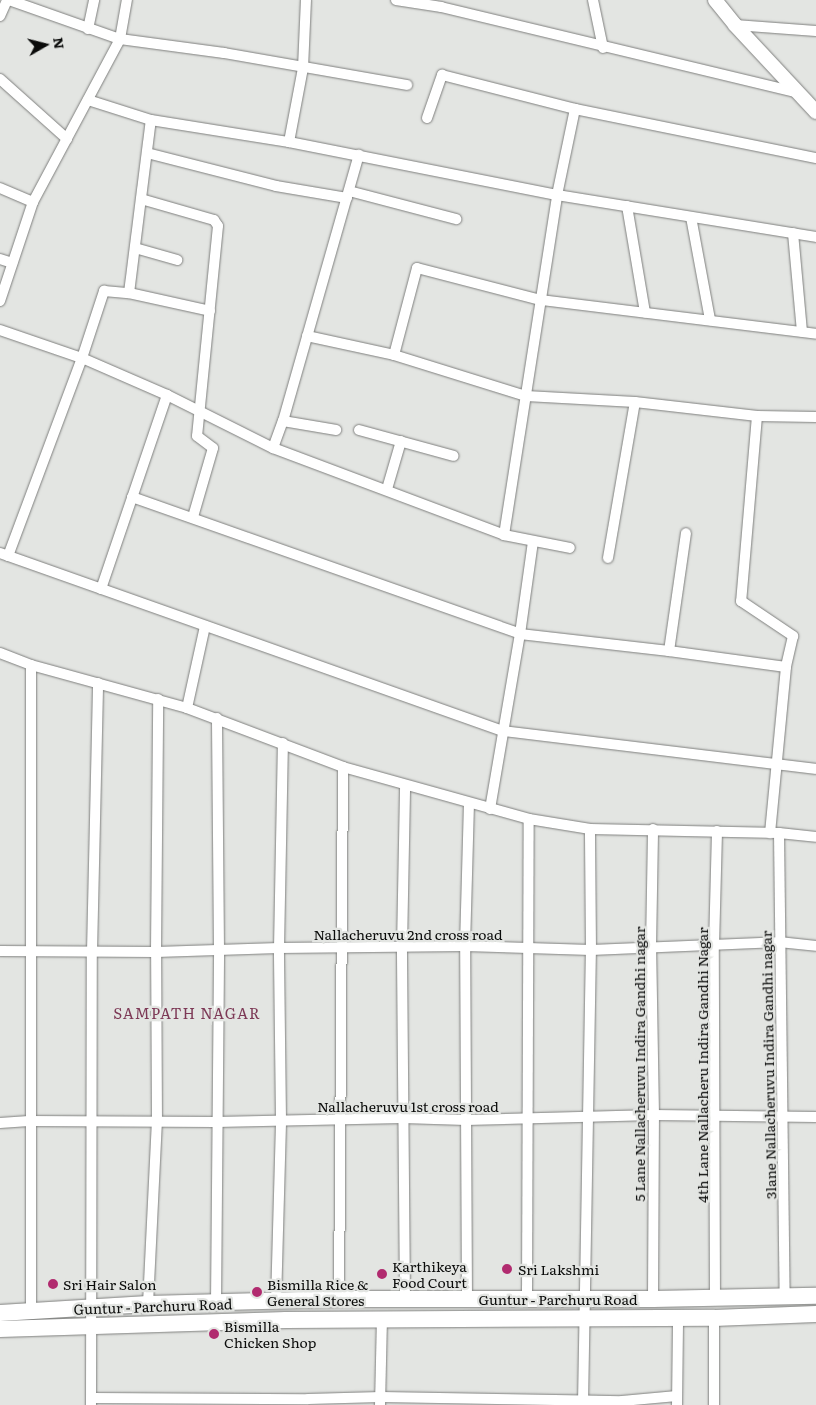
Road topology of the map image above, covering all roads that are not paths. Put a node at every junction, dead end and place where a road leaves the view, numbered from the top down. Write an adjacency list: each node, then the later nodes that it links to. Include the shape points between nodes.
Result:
1 (8, 0): 9 (street); 11 (street)
2 (94, 0): 11 (street)
3 (127, 0): 13 (street)
4 (306, 0): 15 (street)
5 (396, 0): 8 (street)
6 (593, 0): 14 (street)
7 (716, 0): 10 (main road)
8 (442, 4): 14 (street)
9 (0, 16)
10 (735, 25): 12 (street); 18 (main road)
11 (88, 28): 13 (street)
12 (816, 31)
13 (120, 39): 15 (street); 19 (street)
14 (603, 48): 18 (street)
15 (303, 68): 17 (street); 25 (street)
16 (0, 79): 24 (street)
17 (407, 85)
18 (801, 94): 20 (main road)
19 (88, 100): 23 (street); 24 (street)
20 (814, 107)
21 (575, 109): 22 (street, via 442,75); 28 (street); 31 (street)
22 (427, 118)
23 (151, 120): 25 (street); 26 (street)
24 (68, 139): 33 (street)
25 (289, 142): 27 (street)
26 (147, 153): 30 (street, via 276,186); 32 (street)
27 (359, 156): 30 (street); 31 (street)
28 (816, 158)
29 (0, 188): 33 (street)
30 (348, 195): 36 (street); 52 (street)
31 (557, 195): 34 (street); 44 (street)
32 (141, 199): 39 (street); 46 (street, via 214,220 218,226)
33 (33, 202): 42 (street)
34 (627, 206): 35 (street); 47 (street)
35 (692, 217): 37 (street); 48 (street)
36 (456, 219)
37 (793, 233): 38 (street); 50 (street)
38 (816, 237)
39 (135, 248): 41 (street); 43 (street)
40 (0, 259): 42 (street)
41 (177, 260)
42 (12, 263): 45 (street)
43 (129, 293): 46 (street); 54 (street, via 104,291)
44 (541, 300): 47 (street); 53 (street, via 417,268); 56 (street)
45 (0, 301)
46 (210, 311): 58 (street)
47 (645, 312): 48 (street)
48 (710, 320): 50 (street)
49 (0, 330): 54 (street)
50 (802, 332): 51 (street)
51 (816, 334)
52 (307, 336): 53 (street); 61 (street)
53 (394, 354): 56 (street)
54 (82, 358): 55 (street); 74 (street)
55 (167, 394): 58 (street); 68 (street)
56 (526, 396): 57 (street); 71 (street)
57 (635, 402): 59 (street); 75 (street)
58 (199, 411): 65 (street); 69 (street, via 197,436 214,448)
59 (757, 416): 60 (street); 82 (street, 3lane Nallacheruvu Indira Gandhi nagar, via 741,601 793,636)
60 (816, 418)
61 (283, 421): 62 (street); 65 (street)
62 (336, 430)
63 (359, 430): 64 (street)
64 (401, 441): 66 (street); 67 (street)
65 (273, 448): 67 (street)
66 (454, 456)
67 (387, 490): 71 (street)
68 (132, 498): 69 (street); 76 (street)
69 (193, 517): 78 (street)
70 (686, 533): 79 (street)
71 (504, 535): 72 (street)
72 (533, 542): 73 (street); 78 (street)
73 (570, 548)
74 (2, 554): 76 (street)
75 (608, 558)
76 (101, 589): 77 (street)
77 (205, 626): 85 (street); 87 (street)
78 (520, 634): 79 (street); 87 (street)
79 (669, 651): 82 (street)
80 (0, 654): 81 (street)
81 (31, 665): 83 (street); 113 (street)
82 (786, 667): 89 (street, 3lane Nallacheruvu Indira Gandhi nagar)
83 (98, 683): 84 (street); 114 (street)
84 (158, 699): 85 (street); 115 (street)
85 (187, 708): 86 (street)
86 (217, 718): 88 (street); 110 (street)
87 (503, 730): 89 (street); 94 (street)
88 (283, 743): 90 (street); 108 (street)
89 (776, 762): 91 (street); 99 (street, 3lane Nallacheruvu Indira Gandhi nagar)
90 (343, 767): 92 (street); 105 (street)
91 (816, 769)
92 (405, 786): 93 (street); 106 (street)
93 (469, 804): 94 (street); 102 (street)
94 (490, 809): 95 (street)
95 (529, 819): 97 (street); 109 (street)
96 (653, 828): 97 (street); 98 (street); 107 (street, 5 Lane Nallacheruvu Indira Gandhi nagar)
97 (590, 829): 111 (street)
98 (717, 831): 99 (street); 103 (street, 4th Lane Nallacheru Indira Gandhi Nagar)
99 (774, 833): 100 (street); 101 (street, 3lane Nallacheruvu Indira Gandhi nagar)
100 (816, 837)
101 (779, 942): 103 (street, Nallacheruvu 2nd cross road); 104 (street, Nallacheruvu 2nd cross road); 119 (street, 3lane Nallacheruvu Indira Gandhi nagar)
102 (465, 946): 106 (street, Nallacheruvu 2nd cross road); 109 (street, Nallacheruvu 2nd cross road); 125 (street)
103 (714, 946): 107 (street, Nallacheruvu 2nd cross road); 117 (street, 4th Lane Nallacheru Indira Gandhi Nagar)
104 (816, 946)
105 (340, 947): 106 (street, Nallacheruvu 2nd cross road); 108 (street, Nallacheruvu 2nd cross road); 124 (street)
106 (402, 947): 121 (street)
107 (651, 947): 111 (street, Nallacheruvu 2nd cross road); 116 (street, 5 Lane Nallacheruvu Indira Gandhi nagar)
108 (279, 948): 110 (street, Nallacheruvu 2nd cross road); 123 (street)
109 (528, 948): 111 (street, Nallacheruvu 2nd cross road); 122 (street)
110 (218, 950): 115 (street, Nallacheruvu 2nd cross road); 129 (street)
111 (591, 950): 118 (street)
112 (0, 951): 113 (street, Nallacheruvu 2nd cross road)
113 (30, 951): 114 (street, Nallacheruvu 2nd cross road); 126 (street)
114 (92, 952): 115 (street, Nallacheruvu 2nd cross road); 127 (street)
115 (156, 952): 128 (street)
116 (654, 1115): 117 (street, Nallacheruvu 1st cross road); 118 (street, Nallacheruvu 1st cross road); 139 (street, 5 Lane Nallacheruvu Indira Gandhi nagar)
117 (716, 1115): 119 (street, Nallacheruvu 1st cross road); 135 (street, 4th Lane Nallacheru Indira Gandhi Nagar)
118 (588, 1116): 122 (street, Nallacheruvu 1st cross road); 134 (street)
119 (784, 1116): 120 (street, Nallacheruvu 1st cross road); 131 (street, 3lane Nallacheruvu Indira Gandhi nagar)
120 (816, 1117)
121 (403, 1118): 124 (street, Nallacheruvu 1st cross road); 125 (street, Nallacheruvu 1st cross road); 137 (street)
122 (527, 1118): 125 (street, Nallacheruvu 1st cross road); 133 (street)
123 (281, 1120): 124 (street, Nallacheruvu 1st cross road); 129 (street, Nallacheruvu 1st cross road); 140 (street)
124 (342, 1120): 136 (street)
125 (466, 1120): 138 (street)
126 (29, 1121): 127 (street, Nallacheruvu 1st cross road); 130 (street, Nallacheruvu 1st cross road); 144 (street)
127 (91, 1121): 128 (street, Nallacheruvu 1st cross road); 143 (street)
128 (158, 1122): 129 (street, Nallacheruvu 1st cross road); 141 (street)
129 (216, 1122): 142 (street)
130 (0, 1123)
131 (785, 1296): 132 (main road, Guntur - Parchuru Road); 135 (main road, Guntur - Parchuru Road)
132 (816, 1296)
133 (527, 1298): 134 (main road, Guntur - Parchuru Road); 138 (main road, Guntur - Parchuru Road)
134 (586, 1298): 139 (main road, Guntur - Parchuru Road); 148 (street)
135 (715, 1298): 139 (main road, Guntur - Parchuru Road)
136 (339, 1299): 137 (main road, Guntur - Parchuru Road); 140 (main road, Guntur - Parchuru Road)
137 (405, 1299): 138 (main road, Guntur - Parchuru Road)
138 (467, 1299)
139 (653, 1299)
140 (276, 1302): 142 (main road, Guntur - Parchuru Road)
141 (148, 1304): 142 (main road, Guntur - Parchuru Road); 143 (main road, Guntur - Parchuru Road)
142 (216, 1304)
143 (91, 1308): 144 (main road, Guntur - Parchuru Road); 151 (street)
144 (31, 1312): 145 (main road, Guntur - Parchuru Road)
145 (0, 1314)
146 (816, 1314): 149 (main road, Guntur - Parchuru Road)
147 (678, 1317): 148 (main road, Guntur - Parchuru Road); 149 (main road, Guntur - Parchuru Road); 155 (street)
148 (586, 1318): 150 (main road, Guntur - Parchuru Road); 157 (street)
149 (714, 1318): 159 (street)
150 (382, 1320): 151 (main road, Guntur - Parchuru Road); 154 (street)
151 (91, 1325): 152 (main road, Guntur - Parchuru Road); 153 (street)
152 (0, 1329)
153 (92, 1401): 156 (street)
154 (380, 1401): 156 (street); 157 (street)
155 (677, 1401): 158 (street)
156 (308, 1402)
157 (583, 1402): 158 (street)
158 (622, 1403)
159 (714, 1405)

